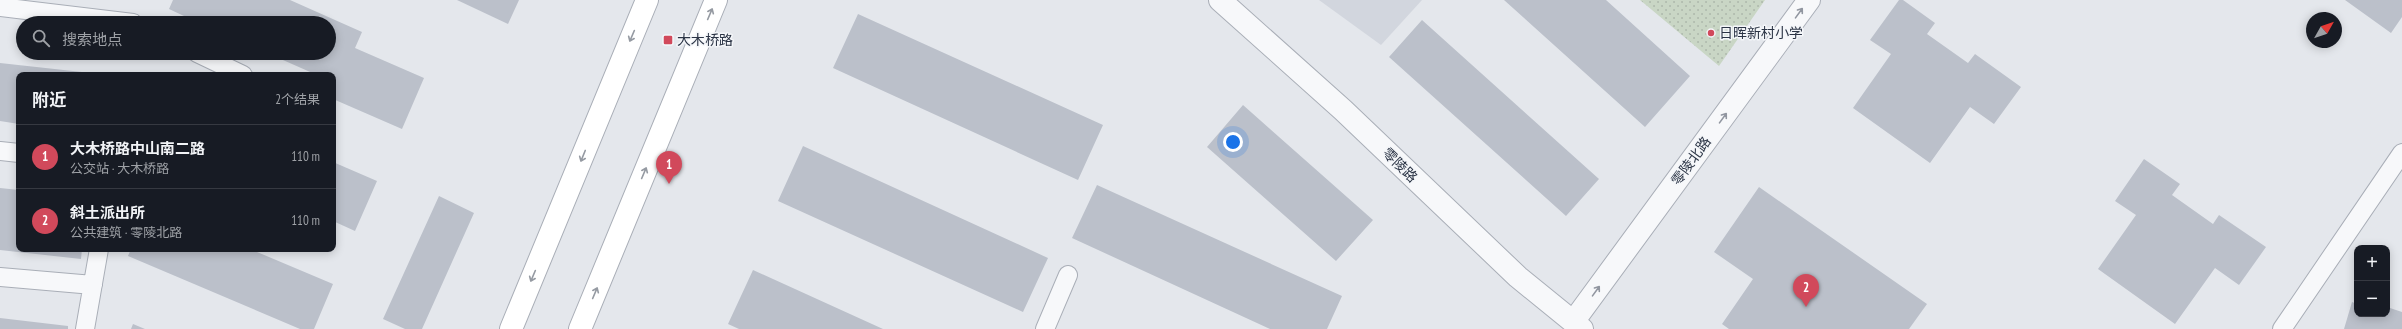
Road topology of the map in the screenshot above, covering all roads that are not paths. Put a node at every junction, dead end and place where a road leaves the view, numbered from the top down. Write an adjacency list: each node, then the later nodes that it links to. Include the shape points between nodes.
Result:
1 (647, 0): 18 (street, one-way to 18)
2 (716, 0): 19 (street, one-way to 2)
3 (1220, 0): 16 (street, 零陵路, via 1343,110 1518,277)
4 (1809, 0): 16 (street, 零陵北路, one-way to 4)
5 (0, 7): 6 (lane)
6 (75, 16)
7 (212, 60): 8 (lane)
8 (237, 72)
9 (0, 151): 10 (lane)
10 (16, 153)
11 (2402, 153): 21 (lane)
12 (98, 252): 15 (lane)
13 (1068, 275): 20 (lane)
14 (0, 277): 15 (lane)
15 (93, 285): 17 (lane)
16 (1578, 326)
17 (85, 329)
18 (511, 329)
19 (580, 329)
20 (1045, 329)
21 (2282, 329)

